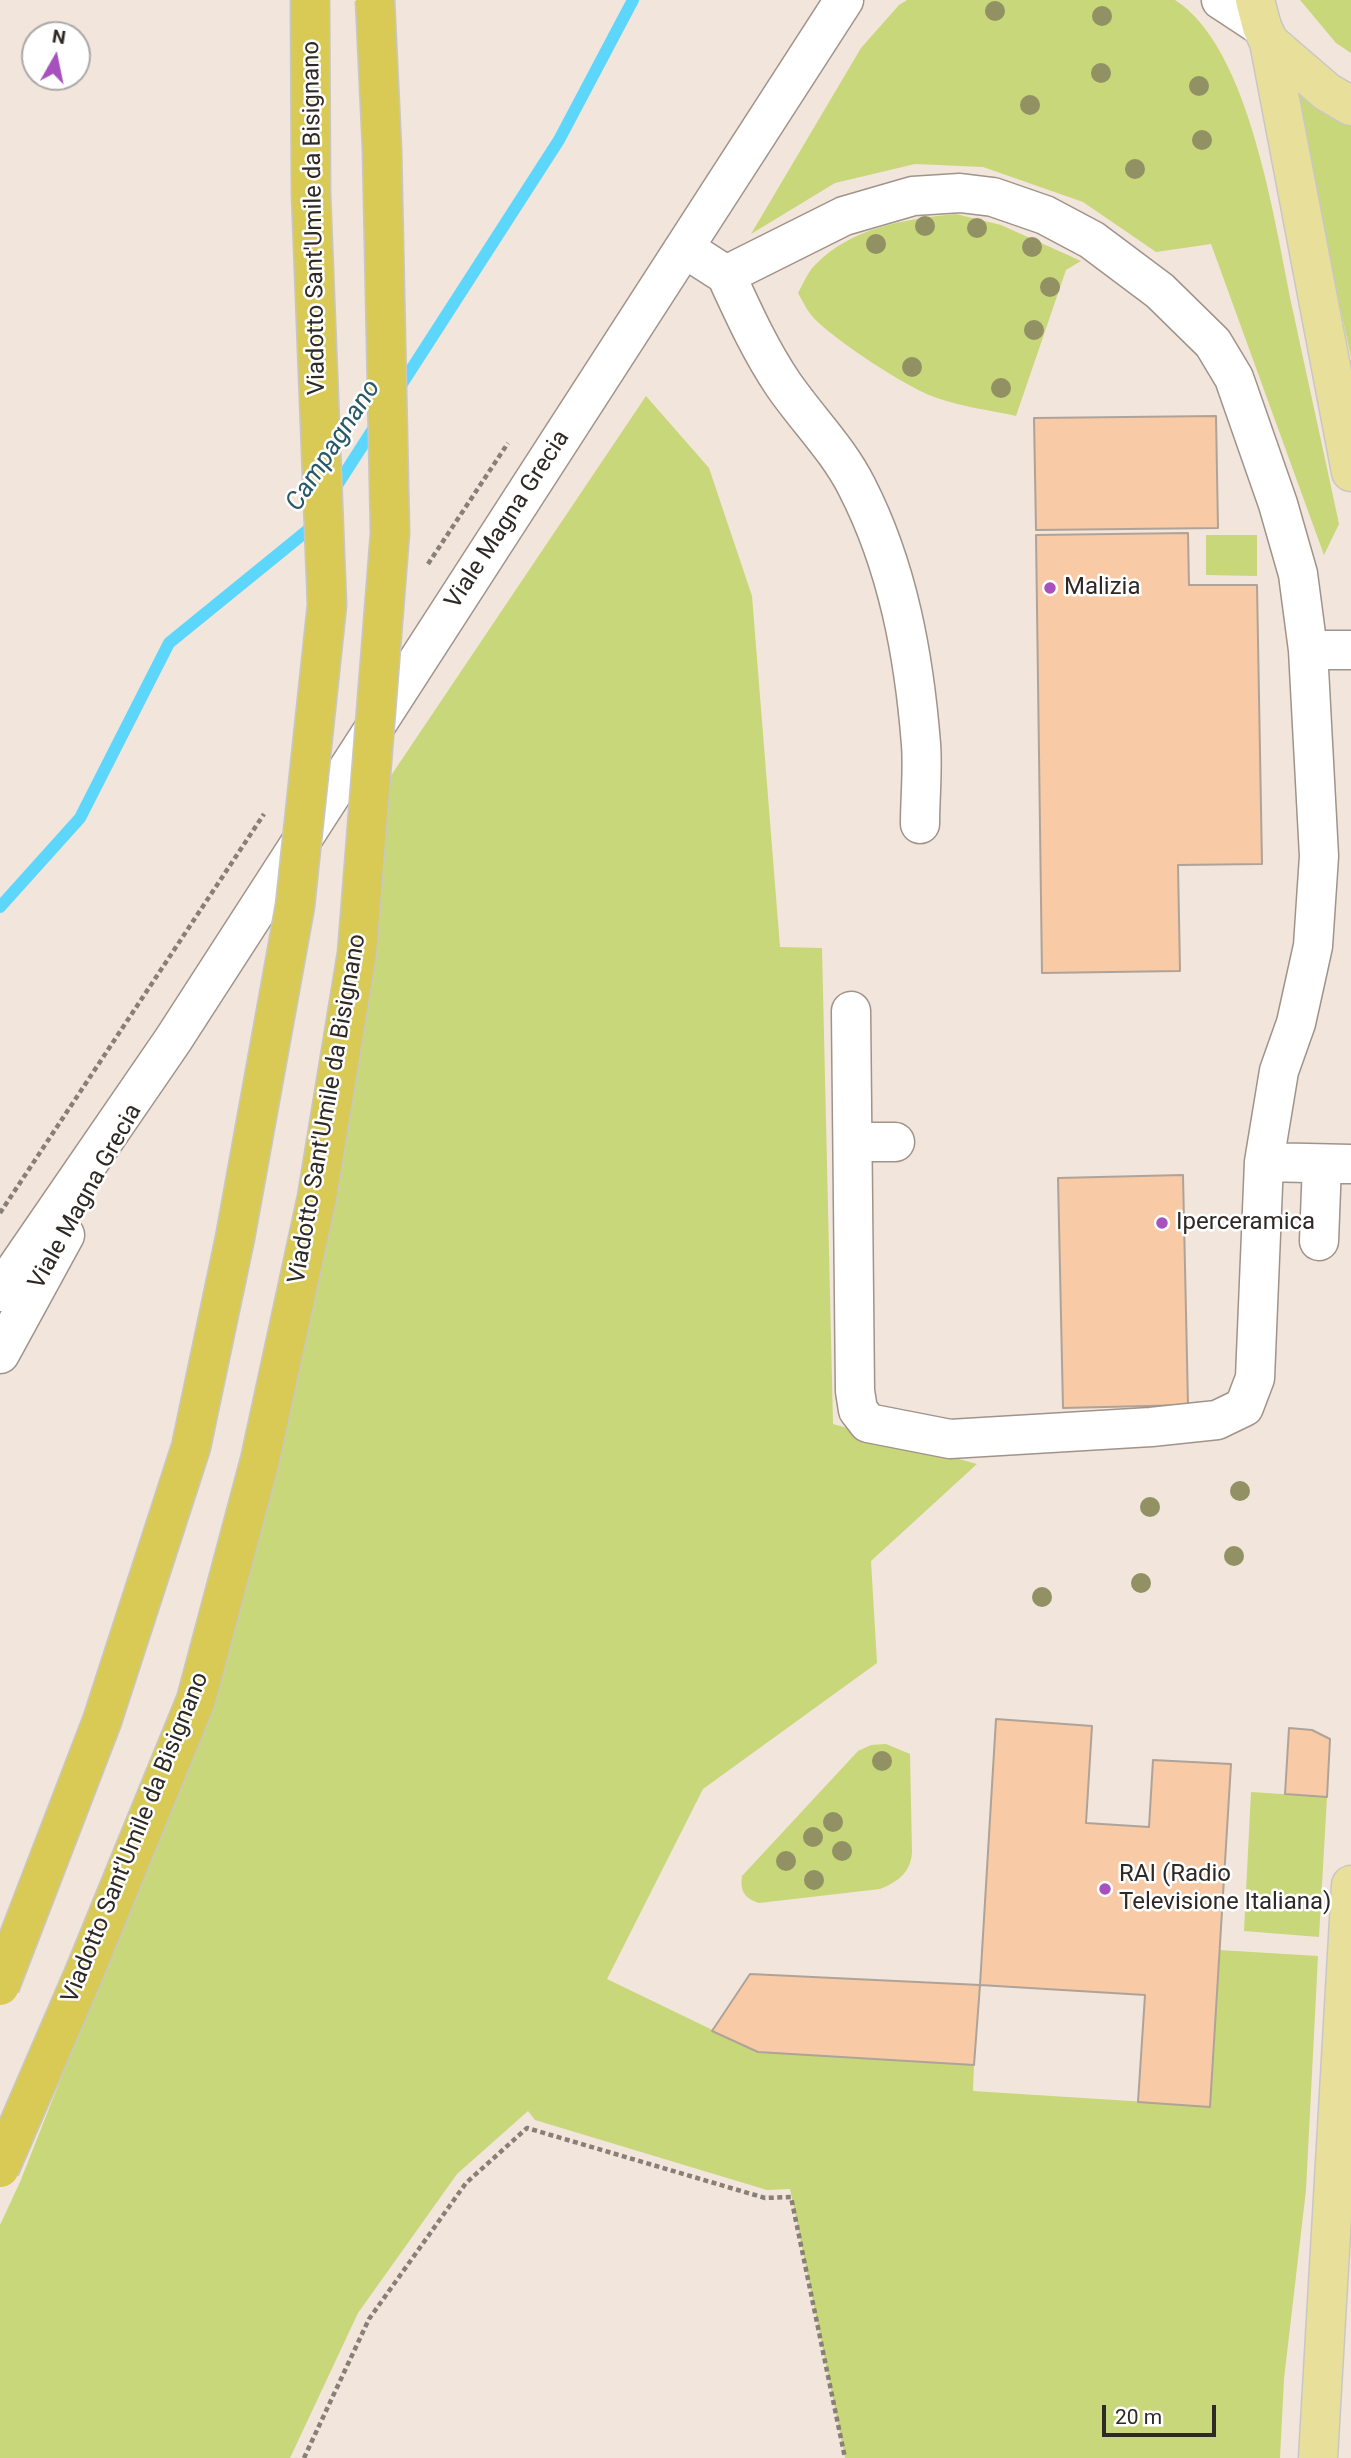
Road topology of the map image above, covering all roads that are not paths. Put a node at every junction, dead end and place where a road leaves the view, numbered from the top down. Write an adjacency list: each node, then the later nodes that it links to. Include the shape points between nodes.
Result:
1 (310, 0): 25 (highway, Viadotto Sant'Umile da Bisignano, bridge, via 311,194 327,605 295,906 235,1238 191,1447 102,1721)
2 (375, 0): 26 (highway, Viadotto Sant'Umile da Bisignano, bridge, via 390,533 357,953 317,1197 260,1460 196,1700)
3 (844, 0): 7 (street, Viale Magna Grecia)
4 (1221, 0): 5 (street)
5 (1262, 23): 6 (main road, via 1327,92); 11 (main road)
6 (1351, 106)
7 (684, 248): 8 (street); 16 (street, Viale Magna Grecia)
8 (726, 275): 9 (street); 12 (street, via 844,216 913,196 960,193 993,197 1045,215 1092,240 1160,291 1213,343 1234,378 1298,574)
9 (750, 325): 10 (street); 14 (street, via 782,383 838,454 857,487 899,595 921,746)
10 (782, 345)
11 (1351, 472)
12 (1308, 650): 13 (street); 19 (street, via 1319,856 1312,946 1296,1023 1279,1071)
13 (1351, 650)
14 (919, 824)
15 (851, 1011): 17 (street)
16 (173, 1040): 22 (street, Viale Magna Grecia); 23 (street, Viale Magna Grecia)
17 (853, 1142): 18 (street); 19 (street, via 858,1410 868,1423 950,1439 1217,1420 1244,1407 1255,1378)
18 (895, 1142)
19 (1264, 1161): 20 (street)
20 (1336, 1164): 21 (street)
21 (1319, 1241)
22 (0, 1292)
23 (0, 1354)
24 (1351, 1885): 27 (main road)
25 (0, 1986)
26 (0, 2168)
27 (1318, 2458)

